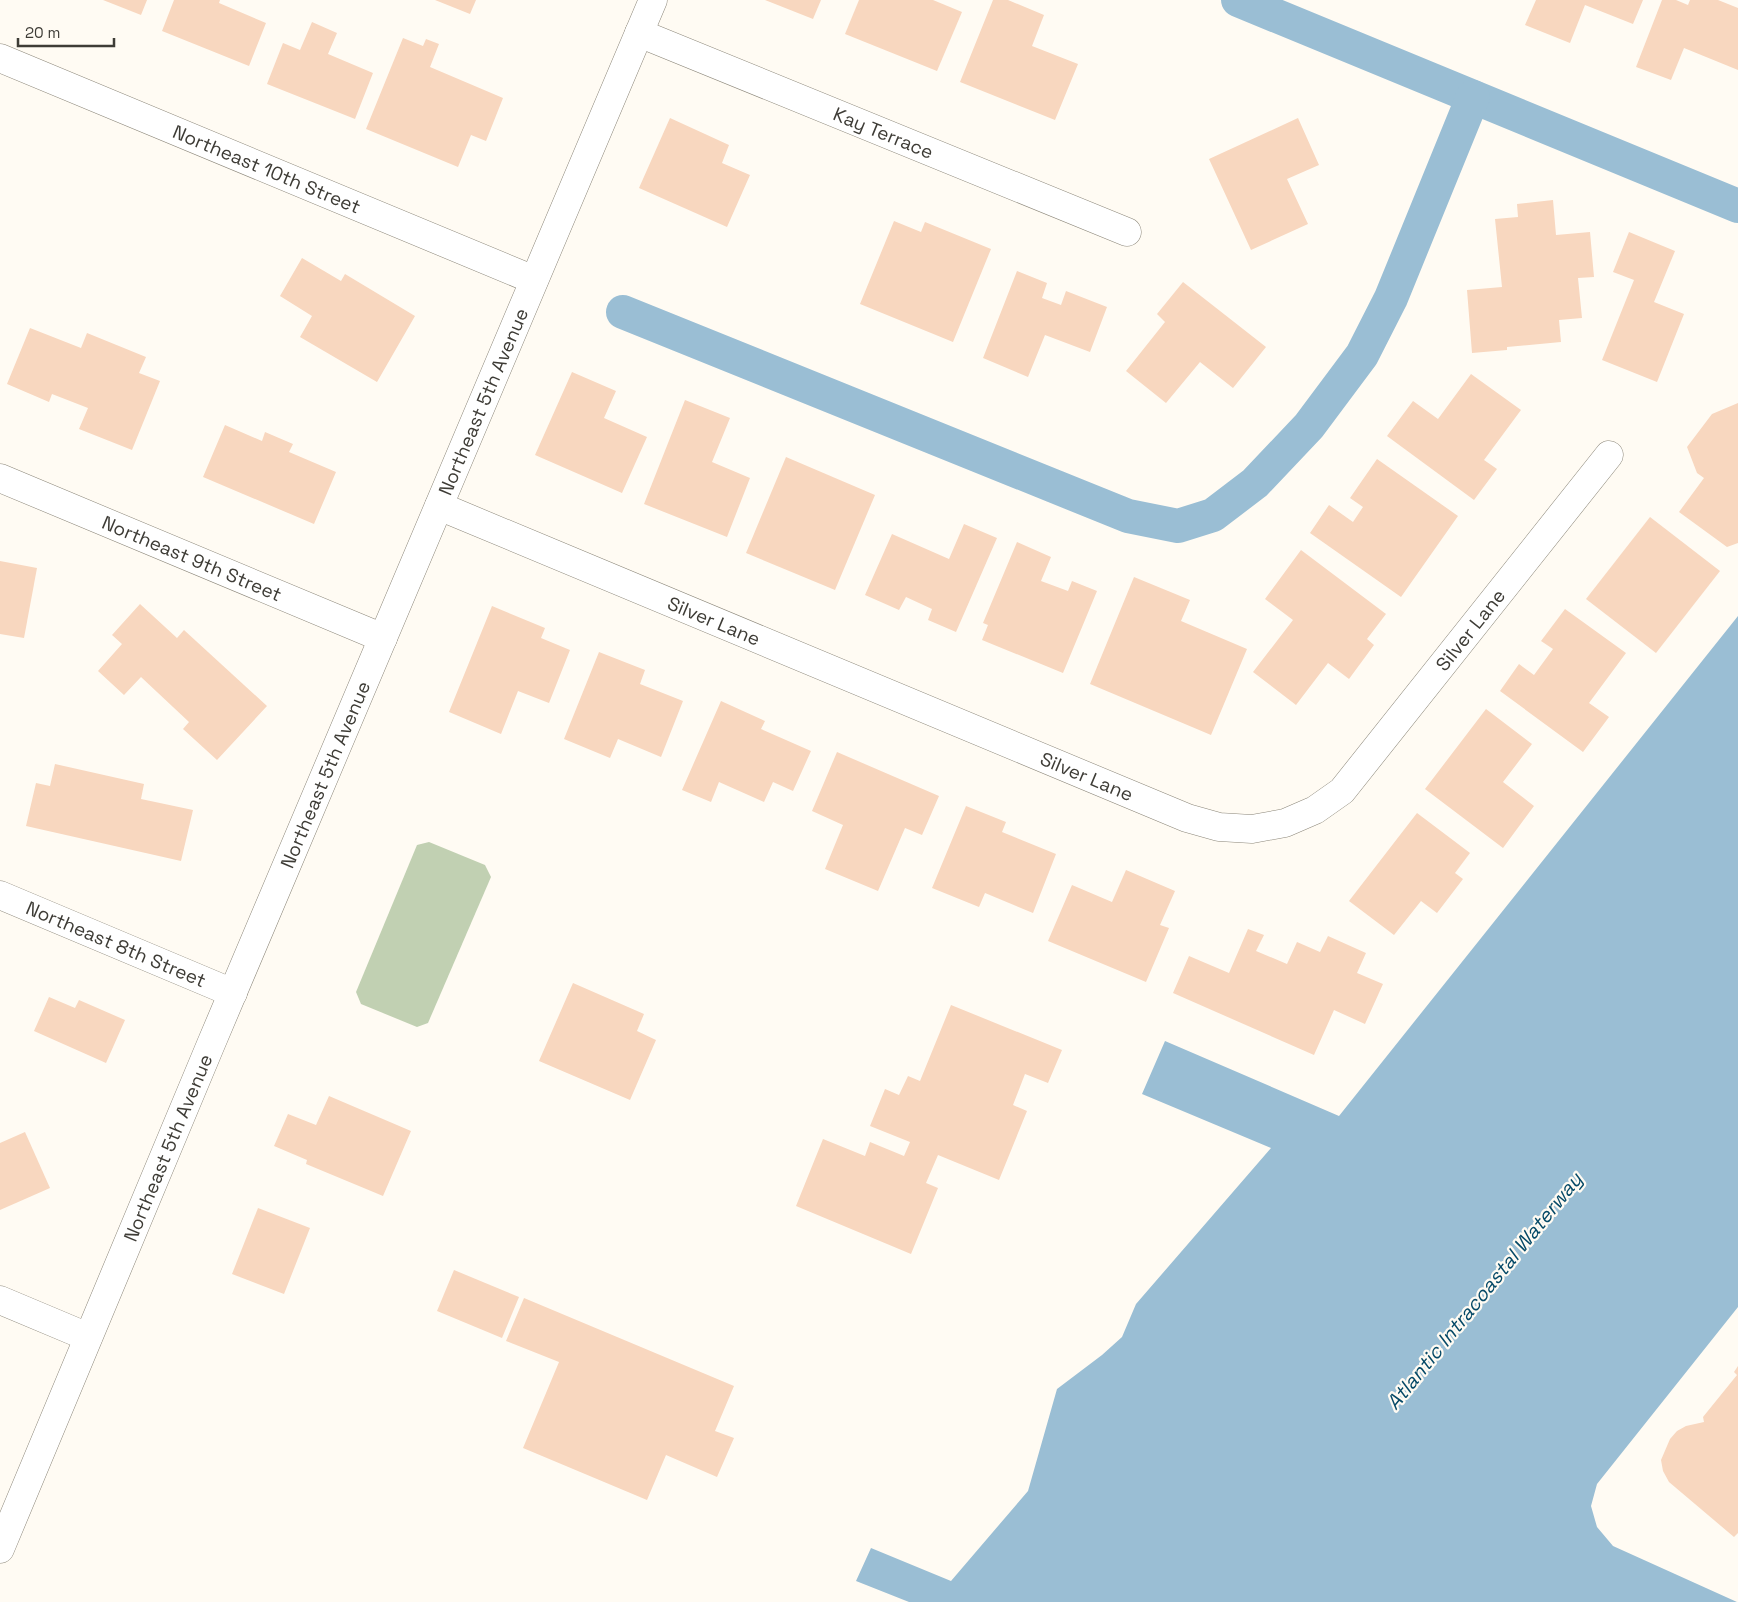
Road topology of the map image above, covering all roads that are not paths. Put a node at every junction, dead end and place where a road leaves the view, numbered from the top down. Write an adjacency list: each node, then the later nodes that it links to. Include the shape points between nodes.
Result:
1 (653, 0): 2 (street, Northeast 5th Avenue)
2 (639, 32): 4 (street, Kay Terrace); 5 (street, Northeast 5th Avenue)
3 (0, 58): 5 (street, Northeast 10th Street)
4 (1127, 232)
5 (534, 280): 8 (street, Northeast 5th Avenue)
6 (1609, 455): 8 (street, Silver Lane, via 1342,791 1315,810 1285,823 1252,829 1219,827 1187,818)
7 (0, 478): 9 (street, Northeast 9th Street)
8 (439, 506): 9 (street, Northeast 5th Avenue)
9 (383, 638): 11 (street, Northeast 5th Avenue)
10 (0, 895): 11 (street, Northeast 8th Street)
11 (233, 993): 13 (street, Northeast 5th Avenue)
12 (0, 1300): 13 (street)
13 (88, 1337): 14 (street, Northeast 5th Avenue)
14 (0, 1549)

